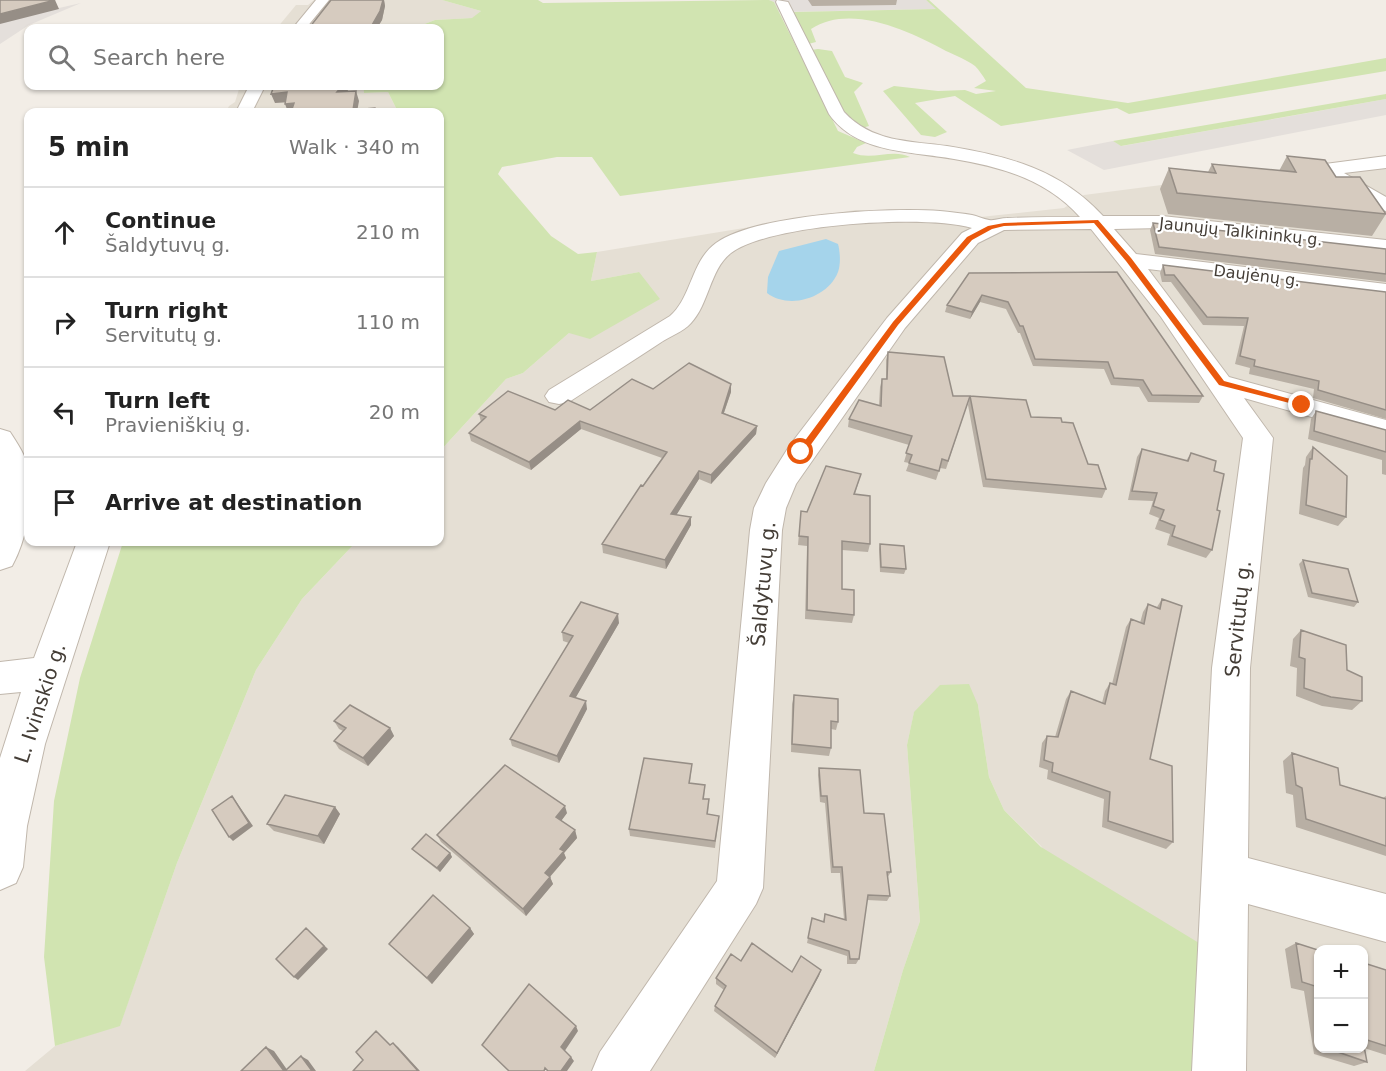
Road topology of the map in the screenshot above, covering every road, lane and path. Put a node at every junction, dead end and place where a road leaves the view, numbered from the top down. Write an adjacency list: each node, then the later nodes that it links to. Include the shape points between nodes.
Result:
1 (323, 0): 3 (street)
2 (782, 2): 8 (street, via 837,114 851,129 890,143 985,159 1039,177 1065,191)
3 (302, 24)
4 (255, 90): 5 (street)
5 (246, 108)
6 (1386, 162): 7 (street, via 1325,170)
7 (1386, 205)
8 (1096, 222): 9 (street, Šaldytuvų g.); 10 (street, Jaunųjų Talkininkų g., via 1162,222); 11 (street, Servitutų g.)
9 (990, 227): 14 (street, via 974,221 878,216 803,224 743,239 724,247 705,272 684,317); 24 (street, Šaldytuvų g., via 970,238 896,323 801,452 770,508 740,888)
10 (1386, 247)
11 (1129, 260): 12 (street, Daujėnų g.); 13 (street, Servitutų g.)
12 (1386, 291)
13 (1221, 383): 15 (street); 22 (street, Servitutų g., via 1258,438 1231,668)
14 (559, 396)
15 (1386, 429)
16 (0, 439): 18 (street, via 12,460 18,493)
17 (92, 546): 19 (street, L. Ivinskio g.)
18 (0, 556)
19 (49, 672): 20 (street); 21 (street, L. Ivinskio g., via 12,791)
20 (0, 678)
21 (0, 867)
22 (1226, 875): 23 (street); 25 (street, Servitutų g.)
23 (1386, 918)
24 (619, 1071)
25 (1219, 1071)

